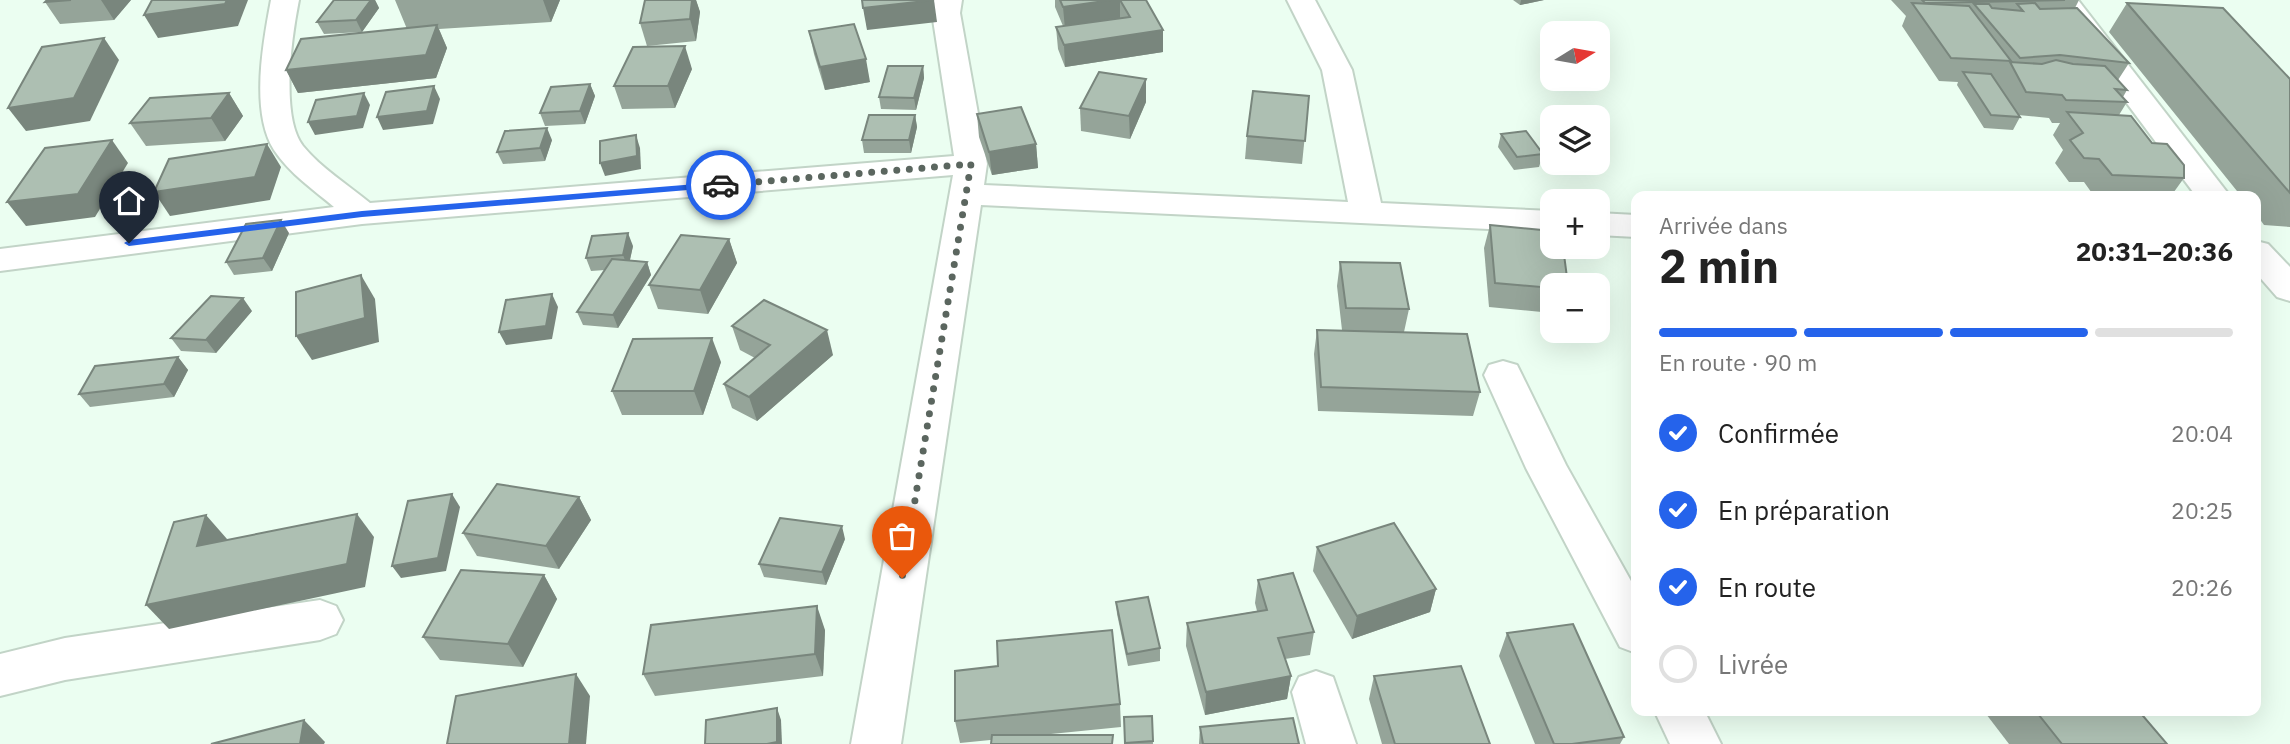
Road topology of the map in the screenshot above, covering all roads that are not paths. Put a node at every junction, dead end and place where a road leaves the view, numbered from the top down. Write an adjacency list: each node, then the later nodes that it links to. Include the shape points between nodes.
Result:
1 (285, 0): 8 (street, via 279,25 275,105 287,147)
2 (948, 0): 5 (street)
3 (1301, 0): 7 (street, via 1337,70)
4 (2064, 0): 6 (street)
5 (968, 179): 7 (street); 8 (street); 21 (street)
6 (2209, 191)
7 (1366, 211): 9 (street)
8 (362, 214): 13 (street)
9 (1540, 221)
10 (1610, 225): 11 (street)
11 (1631, 226)
12 (2266, 259): 14 (street)
13 (0, 260)
14 (2290, 289)
15 (1503, 375): 17 (street)
16 (320, 620): 18 (street, via 65,659)
17 (1631, 624)
18 (0, 675)
19 (1316, 692): 22 (street)
20 (1681, 716): 23 (street)
21 (876, 744)
22 (1331, 744)
23 (1696, 744)

